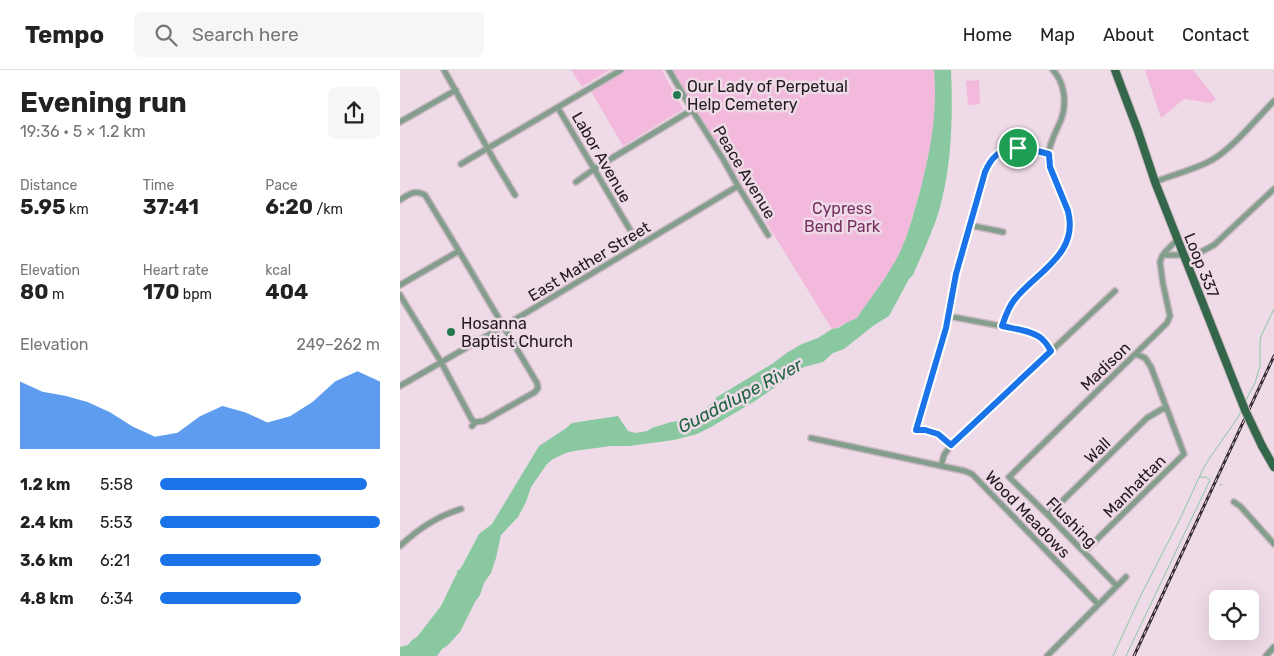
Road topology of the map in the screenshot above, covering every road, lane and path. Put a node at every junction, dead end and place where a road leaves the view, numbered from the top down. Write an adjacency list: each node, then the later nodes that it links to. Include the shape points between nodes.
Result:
1 (444, 70): 6 (street)
2 (621, 70): 8 (street)
3 (669, 70): 9 (street, Peace Avenue)
4 (1052, 70): 12 (street, via 1062,87 1064,101 1062,118)
5 (1115, 70): 16 (main road, Loop 337)
6 (456, 90): 10 (street); 11 (street)
7 (1274, 101): 16 (street, via 1218,156)
8 (558, 108): 11 (street); 14 (street, Labor Avenue)
9 (692, 110): 14 (street); 17 (street, Peace Avenue)
10 (400, 122)
11 (488, 149): 13 (street); 19 (street)
12 (1049, 154): 21 (street, via 1018,148 996,154 985,172); 34 (street, via 1050,167 1070,217 1067,243 1050,266 1014,300)
13 (461, 164)
14 (594, 169): 15 (street); 25 (street, Labor Avenue)
15 (576, 182)
16 (1155, 182): 24 (main road, Loop 337)
17 (738, 186): 23 (street, Peace Avenue); 25 (street, East Mather Street)
18 (1274, 190): 28 (street, via 1214,245)
19 (516, 195)
20 (400, 200): 26 (street, via 417,192 425,195)
21 (969, 225): 22 (street); 32 (street)
22 (1003, 232)
23 (768, 235)
24 (1178, 239): 27 (street); 28 (main road, Loop 337)
25 (639, 245): 33 (street, East Mather Street)
26 (460, 251): 29 (street); 33 (street)
27 (1165, 254): 28 (street); 36 (street, Madison, via 1160,266 1170,318)
28 (1185, 258): 43 (main road, Loop 337, bridge, via 1235,385)
29 (400, 285)
30 (1115, 291): 35 (street)
31 (400, 295): 37 (street)
32 (948, 316): 34 (street); 41 (street, via 916,430 938,434)
33 (504, 326): 37 (street, East Mather Street); 37 (street, via 537,383 535,392 474,424)
34 (1002, 326): 35 (street, via 1027,331 1044,339)
35 (1051, 351): 41 (street)
36 (1136, 354): 39 (street, Manhattan, via 1148,361); 44 (street, Madison)
37 (441, 362): 38 (street, East Mather Street)
38 (400, 386)
39 (1166, 409): 47 (street, Wall, via 1147,418); 50 (street, Manhattan, via 1184,454)
40 (811, 438): 42 (street, Wood Meadows)
41 (951, 445): 42 (street)
42 (941, 466): 53 (street, Wood Meadows, via 965,471 975,477)
43 (1274, 467)
44 (1009, 477): 47 (street, Flushing)
45 (1234, 502): 48 (street)
46 (461, 509): 49 (street, via 427,524)
47 (1048, 514): 50 (street, Flushing)
48 (1274, 544)
49 (400, 546)
50 (1084, 552): 52 (street, Flushing)
51 (1126, 577): 52 (street)
52 (1117, 586): 53 (street)
53 (1098, 604): 55 (street)
54 (1274, 648): 56 (street)
55 (1047, 656)
56 (1266, 656)

